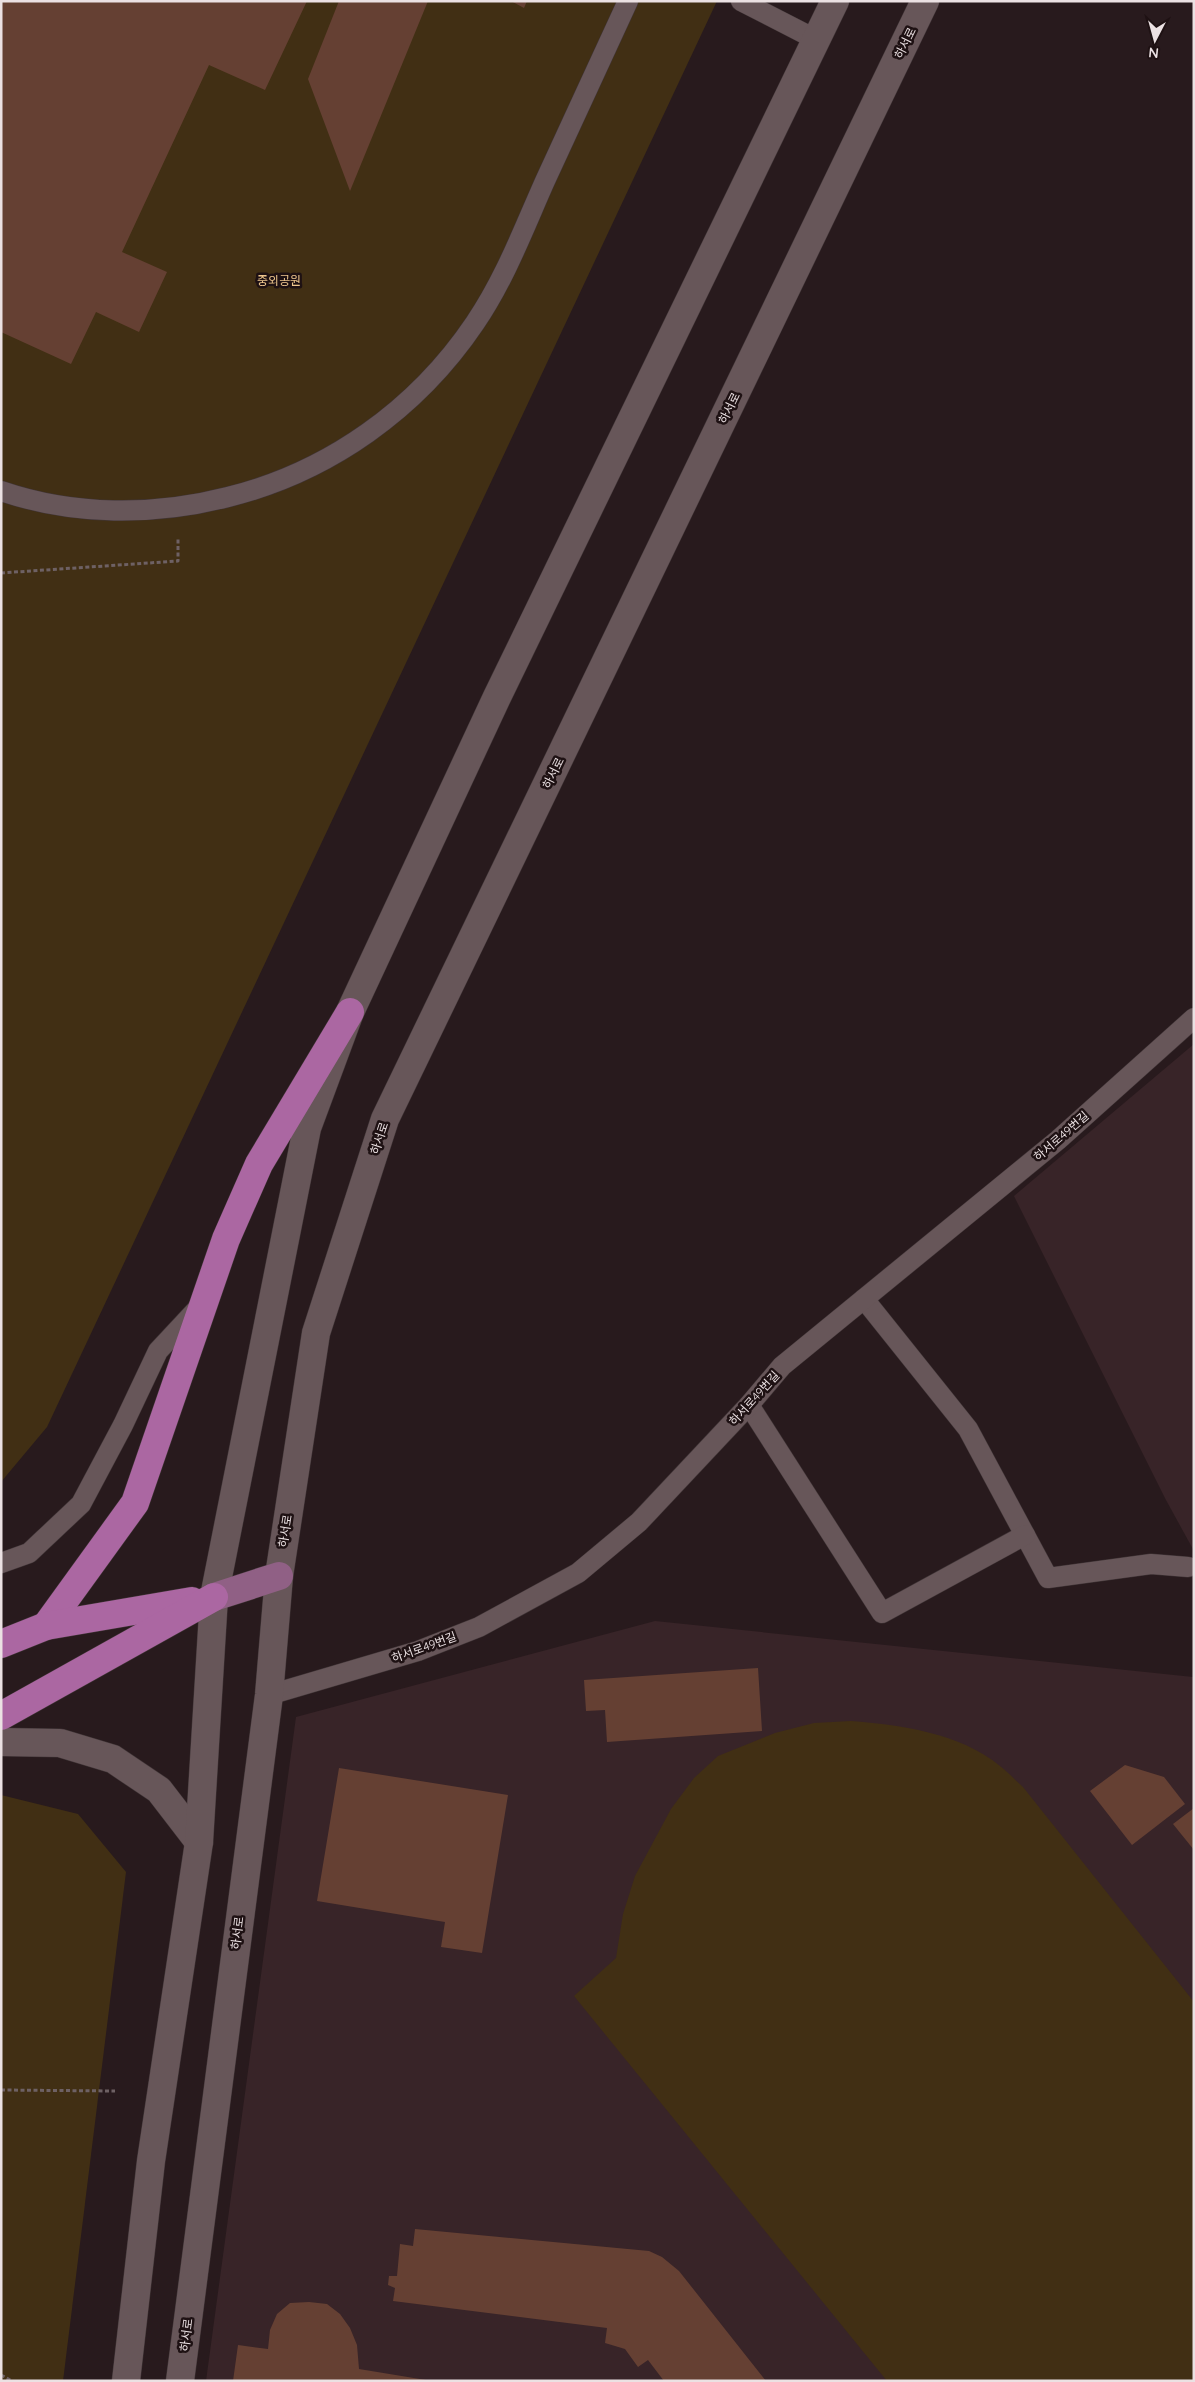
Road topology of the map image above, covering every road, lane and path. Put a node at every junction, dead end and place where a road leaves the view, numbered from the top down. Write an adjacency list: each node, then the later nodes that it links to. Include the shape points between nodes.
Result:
1 (628, 1): 7 (lane, via 504,272 477,321 453,354 392,416 328,459 262,489)
2 (741, 1): 5 (lane)
3 (835, 1): 5 (street)
4 (925, 1): 17 (street, 하서로, via 385,1119 316,1333)
5 (817, 40): 9 (street, via 497,697)
6 (1, 491): 7 (lane, via 44,504 119,511)
7 (179, 508): 8 (path, via 178,560)
8 (1, 573)
9 (350, 1012): 12 (highway, via 259,1164 226,1239); 18 (street, via 307,1128)
10 (1194, 1018): 11 (lane, 하서로49번길, via 1058,1140)
11 (864, 1299): 13 (lane, 하서로49번길, via 782,1366); 14 (lane, via 968,1429)
12 (204, 1301): 15 (lane, via 158,1351 82,1504 29,1553); 19 (highway, via 135,1502)
13 (749, 1404): 14 (lane, via 882,1613); 21 (lane, 하서로49번길, via 639,1522 578,1573 479,1627 418,1651)
14 (1024, 1535): 16 (lane, via 1048,1578 1151,1564)
15 (1, 1563)
16 (1188, 1566)
17 (279, 1576): 18 (main road); 21 (street, 하서로)
18 (214, 1597): 19 (highway); 22 (highway); 24 (street)
19 (46, 1626): 20 (highway)
20 (1, 1644)
21 (269, 1695): 30 (street, 하서로)
22 (1, 1716)
23 (1, 1742): 24 (street, via 60,1743 113,1759 160,1790)
24 (199, 1842): 29 (street, via 151,2161)
25 (1, 2090): 26 (path)
26 (115, 2091)
27 (1, 2375): 28 (path)
28 (12, 2381)
29 (126, 2381)
30 (180, 2381)

